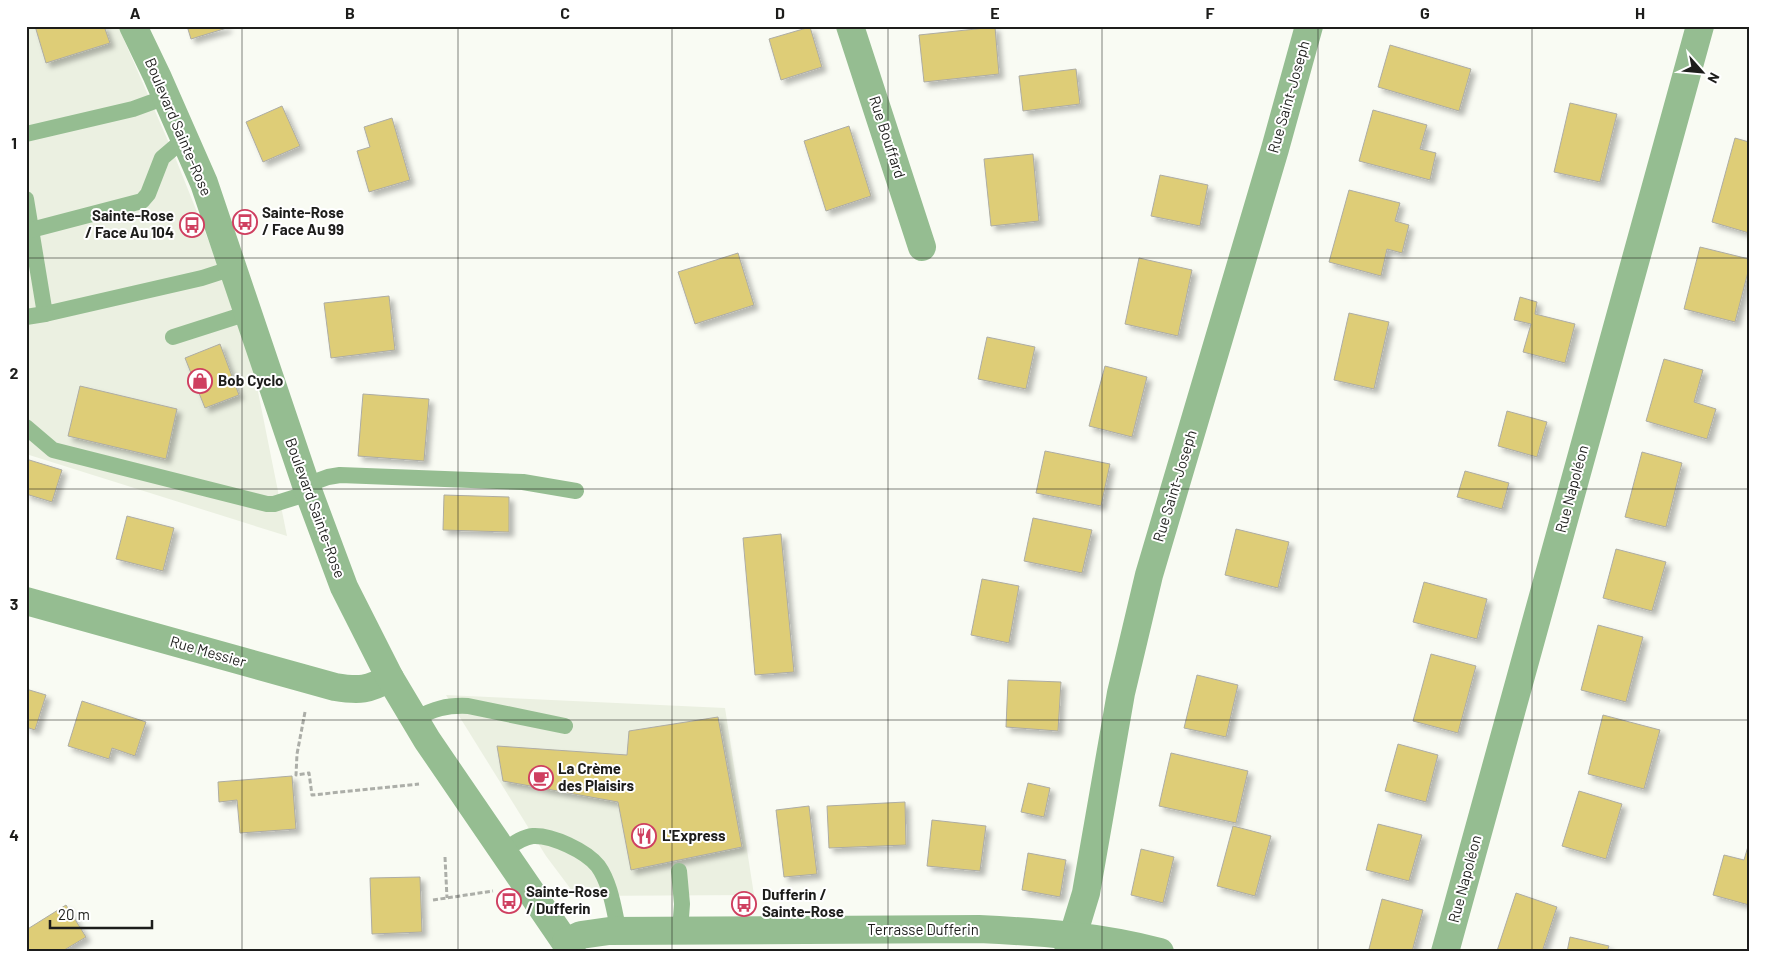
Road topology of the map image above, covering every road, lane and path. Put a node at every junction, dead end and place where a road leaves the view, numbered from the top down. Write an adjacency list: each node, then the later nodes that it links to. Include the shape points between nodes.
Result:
1 (133, 26): 5 (street, Boulevard Sainte-Rose)
2 (850, 26): 10 (street, Rue Bouffard)
3 (1309, 26): 33 (street, Rue Saint-Joseph, via 1149,575 1121,693 1086,893)
4 (1700, 26): 36 (street, Rue Napoléon)
5 (166, 97): 6 (lane, via 126,111); 7 (street, Boulevard Sainte-Rose)
6 (26, 134)
7 (186, 142): 9 (lane, via 162,158 142,201); 11 (street, Boulevard Sainte-Rose, via 204,183)
8 (26, 199): 9 (lane)
9 (31, 230): 13 (lane)
10 (922, 248)
11 (233, 268): 12 (street, Boulevard Sainte-Rose); 13 (lane)
12 (248, 313): 15 (lane); 17 (street, Boulevard Sainte-Rose)
13 (45, 314): 14 (lane)
14 (26, 317)
15 (173, 338)
16 (26, 427): 17 (lane, via 54,450 267,504)
17 (307, 489): 18 (lane, via 328,477 340,475 523,482); 20 (street, Boulevard Sainte-Rose, via 344,587)
18 (576, 491)
19 (26, 601): 20 (street, Rue Messier, via 335,687 366,689)
20 (390, 678): 22 (street, Boulevard Sainte-Rose)
21 (305, 712): 24 (path, via 296,775 309,773 312,795)
22 (414, 719): 23 (lane, via 445,706 463,706); 25 (street, Boulevard Sainte-Rose)
23 (565, 726)
24 (428, 783)
25 (503, 851): 32 (lane, via 532,836 560,842 589,858 608,885); 34 (street, Boulevard Sainte-Rose)
26 (445, 857): 29 (path)
27 (679, 871): 31 (lane)
28 (501, 889): 29 (path)
29 (447, 898): 30 (path)
30 (434, 900)
31 (680, 931): 32 (street, Terrasse Dufferin); 33 (street, Terrasse Dufferin, via 979,929 1024,931)
32 (619, 932): 34 (street, Terrasse Dufferin, via 581,935)
33 (1071, 944): 35 (street, Terrasse Dufferin, via 1139,946)
34 (569, 947)
35 (1160, 952)
36 (1445, 952)

